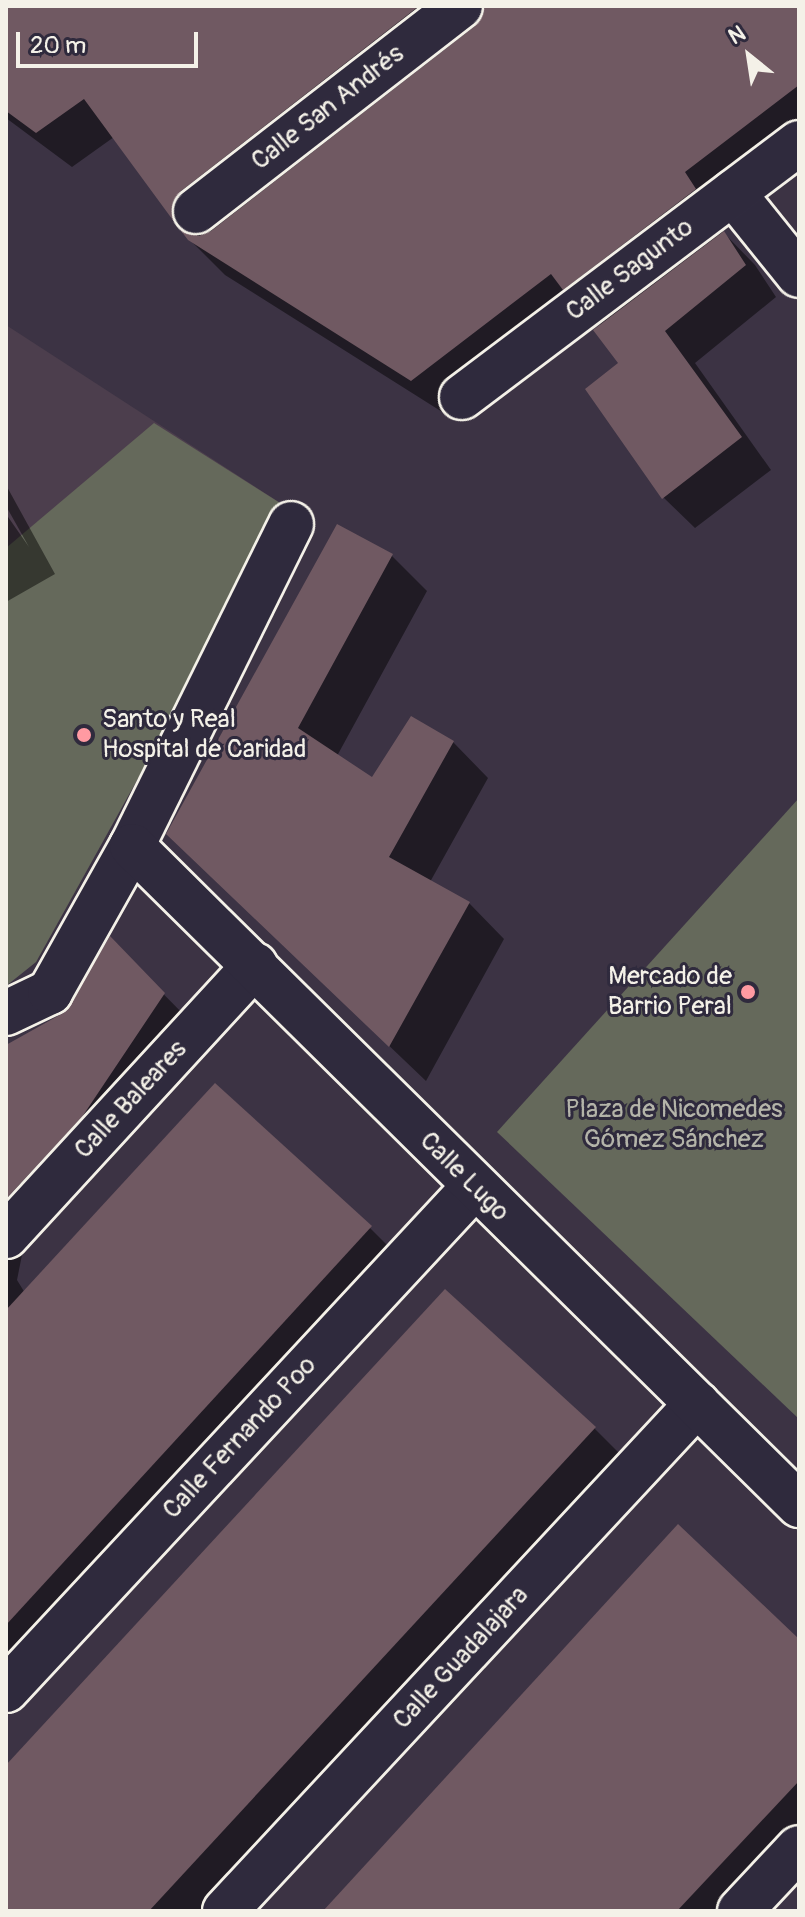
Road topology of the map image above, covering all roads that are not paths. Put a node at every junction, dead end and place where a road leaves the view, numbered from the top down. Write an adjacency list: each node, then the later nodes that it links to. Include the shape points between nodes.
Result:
1 (460, 6): 4 (street, Calle San Andrés)
2 (799, 143): 3 (street, Calle Sagunto)
3 (733, 193): 5 (street); 6 (street, Calle Sagunto)
4 (196, 211)
5 (799, 275)
6 (462, 397)
7 (291, 524): 8 (street)
8 (132, 846): 9 (street, Calle Lugo); 10 (street, via 50,992)
9 (255, 965): 11 (street, Calle Lugo); 12 (street, Calle Baleares)
10 (6, 1013)
11 (474, 1187): 13 (street, Calle Lugo); 15 (street, Calle Fernando Poo)
12 (6, 1236)
13 (697, 1404): 14 (street, Calle Lugo); 17 (street, Calle Guadalajara)
14 (799, 1505)
15 (6, 1690)
16 (799, 1848): 18 (street)
17 (225, 1911)
18 (740, 1911)

